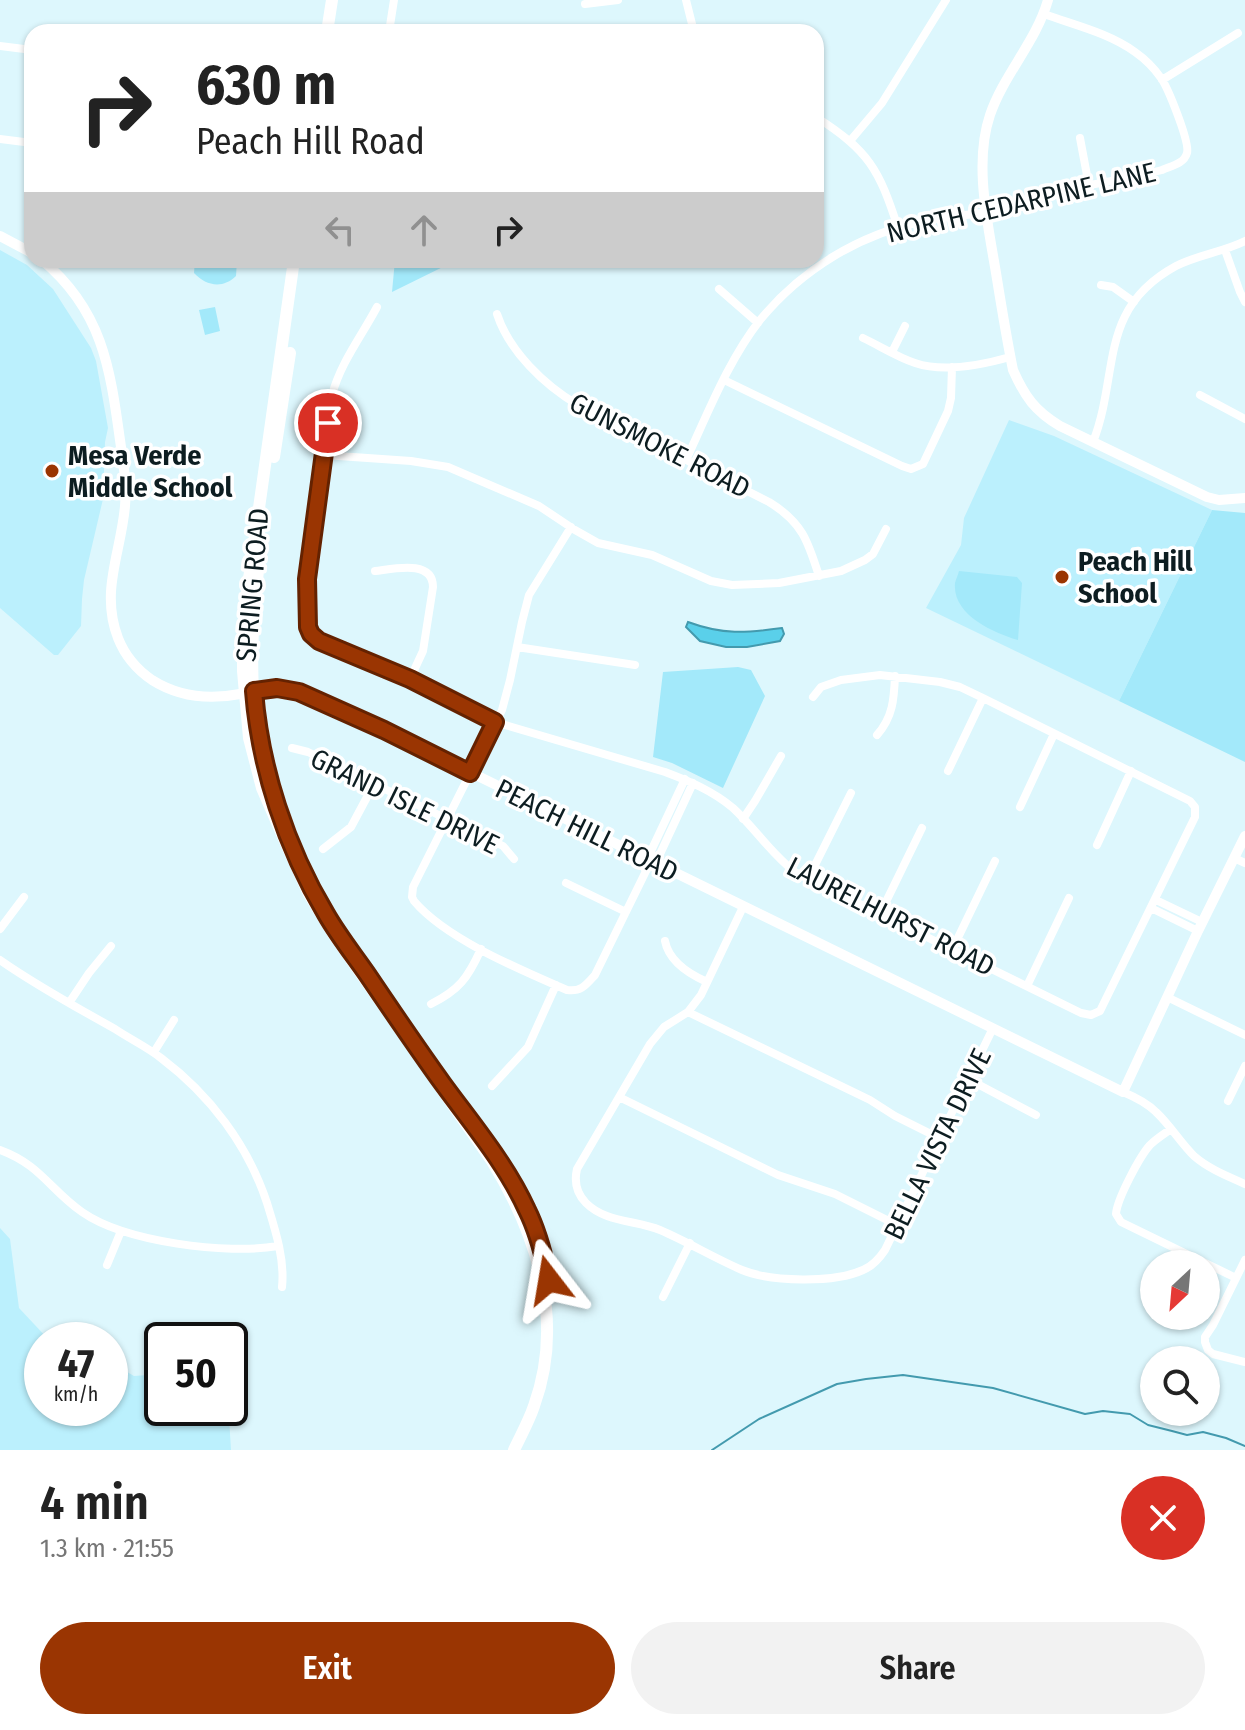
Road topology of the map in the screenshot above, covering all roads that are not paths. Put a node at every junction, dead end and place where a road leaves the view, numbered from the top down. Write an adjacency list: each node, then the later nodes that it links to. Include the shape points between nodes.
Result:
1 (332, 0): 10 (main road)
2 (340, 0): 11 (main road)
3 (394, 0): 12 (street)
4 (618, 0): 8 (street)
5 (686, 0): 13 (street)
6 (946, 0): 21 (street, via 882,103)
7 (1048, 0): 9 (street)
8 (585, 4)
9 (1044, 14): 17 (street, via 1118,41); 24 (street, via 987,125 982,153)
10 (328, 24)
11 (336, 24)
12 (390, 24)
13 (692, 24)
14 (1238, 33): 17 (street)
15 (0, 46): 16 (street)
16 (24, 49)
17 (1162, 80): 23 (street, NORTH CEDARPINE LANE, via 1188,150 1182,161)
18 (824, 123): 21 (street)
19 (1080, 138): 23 (street)
20 (0, 139): 22 (street)
21 (850, 141): 25 (street, via 882,181)
22 (24, 142)
23 (1089, 186): 24 (street, NORTH CEDARPINE LANE)
24 (987, 212): 25 (street, NORTH CEDARPINE LANE); 45 (street)
25 (898, 228): 30 (street, NORTH CEDARPINE LANE)
26 (0, 236): 28 (street)
27 (1245, 241): 29 (street)
28 (24, 249)
29 (1225, 250): 37 (street, via 1178,265 1142,290); 38 (street)
30 (824, 257)
31 (52, 268): 62 (street, PEACH HILL ROAD, via 85,309 107,365 125,477 110,595 121,646 142,672 172,689 202,697)
32 (293, 268): 62 (main road, SPRING ROAD, via 247,593 243,643)
33 (301, 268): 62 (main road, SPRING ROAD, via 257,578)
34 (810, 268): 41 (street, NORTH CEDARPINE LANE)
35 (1101, 285): 37 (street)
36 (719, 289): 41 (street)
37 (1134, 302): 50 (street, via 1115,340)
38 (1245, 302)
39 (377, 307): 51 (street, LAURELHURST ROAD, via 335,382)
40 (497, 314): 52 (street, GUNSMOKE ROAD, via 502,330 556,391)
41 (758, 323): 47 (street, NORTH CEDARPINE LANE)
42 (905, 326): 44 (street)
43 (863, 338): 44 (street)
44 (892, 352): 46 (street, via 916,363)
45 (1010, 357): 46 (street); 50 (street, via 1032,405)
46 (952, 367): 47 (street, via 951,398 942,425 923,464 911,469)
47 (724, 380): 52 (street, NORTH CEDARPINE LANE)
48 (1200, 395): 49 (street)
49 (1245, 419)
50 (1093, 442): 53 (street, via 1207,497)
51 (324, 455): 54 (street, via 448,467 539,506); 61 (street, LAURELHURST ROAD, via 307,579 308,627 319,641)
52 (686, 460): 57 (street, GUNSMOKE ROAD, via 791,518 809,543)
53 (1245, 498)
54 (571, 527): 57 (street, via 598,543 652,555 711,581 755,585); 58 (street, via 529,595)
55 (886, 529): 57 (street, via 878,548 865,560)
56 (375, 571): 61 (street, via 417,568 432,577 423,651)
57 (819, 576)
58 (517, 647): 59 (street); 65 (street)
59 (635, 665)
60 (895, 676): 63 (street, via 841,680 821,687); 64 (street, via 949,684); 67 (street, via 893,707)
61 (410, 679): 65 (street, LAURELHURST ROAD)
62 (249, 692): 72 (street, PEACH HILL ROAD, via 299,692); 135 (main road, SPRING ROAD, via 249,738 256,769 309,894 492,1161 536,1252 546,1302 547,1351 534,1406); 136 (main road, SPRING ROAD, via 265,766 294,849 320,903 491,1149 537,1235 552,1303 552,1351 541,1406)
63 (813, 697)
64 (983, 698): 66 (street); 70 (street)
65 (495, 722): 72 (street); 73 (street, LAURELHURST ROAD)
66 (1054, 734): 71 (street); 76 (street)
67 (877, 735)
68 (292, 748): 74 (street, GRAND ISLE DRIVE)
69 (781, 756): 78 (street)
70 (948, 771)
71 (1131, 771): 81 (street); 92 (street, via 1190,801 1196,812)
72 (470, 773): 77 (street); 85 (street, PEACH HILL ROAD)
73 (689, 781): 78 (street, LAURELHURST ROAD); 85 (street, via 651,851)
74 (374, 784): 77 (street, GRAND ISLE DRIVE); 82 (street, via 351,827)
75 (851, 793): 88 (street)
76 (1020, 807)
77 (448, 819): 84 (street, GRAND ISLE DRIVE, via 503,846); 100 (street, via 412,897 450,932)
78 (743, 819): 88 (street, LAURELHURST ROAD, via 783,863)
79 (922, 828): 95 (street)
80 (1245, 836): 83 (street)
81 (1097, 845)
82 (323, 849)
83 (1234, 858): 87 (street); 96 (street)
84 (514, 859)
85 (651, 861): 93 (street, PEACH HILL ROAD); 94 (street)
86 (995, 861): 101 (street)
87 (1245, 863)
88 (808, 879): 95 (street, LAURELHURST ROAD)
89 (566, 883): 94 (street)
90 (24, 897): 97 (street)
91 (1069, 898): 105 (street)
92 (1153, 904): 96 (street); 105 (street, LAURELHURST ROAD, via 1105,1005 1094,1015)
93 (743, 907): 103 (street); 111 (street, PEACH HILL ROAD)
94 (626, 912): 104 (street, via 587,985 579,990)
95 (880, 914): 101 (street, LAURELHURST ROAD)
96 (1200, 926): 106 (street)
97 (0, 929)
98 (665, 941): 103 (street, via 676,963)
99 (111, 946): 107 (street)
100 (481, 949): 104 (street); 108 (street, via 462,983)
101 (952, 950): 105 (street, LAURELHURST ROAD)
102 (0, 960): 107 (street)
103 (707, 982): 109 (street)
104 (556, 985): 116 (street, via 528,1047)
105 (1027, 986)
106 (1167, 997): 112 (street); 117 (street)
107 (69, 1003): 113 (street)
108 (431, 1004)
109 (688, 1012): 118 (street, via 657,1034); 122 (street)
110 (174, 1020): 113 (street)
111 (993, 1028): 115 (street, BELLA VISTA DRIVE); 117 (street, PEACH HILL ROAD)
112 (1245, 1035)
113 (154, 1052): 128 (street, via 194,1087 236,1138 264,1194)
114 (1245, 1066): 119 (street)
115 (968, 1079): 120 (street); 122 (street, BELLA VISTA DRIVE)
116 (492, 1086)
117 (1123, 1092): 121 (street, via 1142,1101)
118 (619, 1097): 125 (street, via 778,1175 826,1190); 127 (street, BELLA VISTA DRIVE, via 579,1165 577,1187 585,1202 608,1216)
119 (1228, 1101)
120 (1036, 1115)
121 (1171, 1129): 124 (street, via 1195,1157); 131 (street, via 1140,1159 1116,1214 1121,1222)
122 (939, 1138): 125 (street, BELLA VISTA DRIVE)
123 (0, 1150): 126 (street, via 36,1169 79,1210)
124 (1245, 1184)
125 (897, 1225): 127 (street, BELLA VISTA DRIVE, via 876,1262 836,1277 758,1275)
126 (121, 1231): 128 (street, via 226,1249); 130 (street)
127 (690, 1243): 133 (street)
128 (278, 1246): 132 (street)
129 (1245, 1260): 131 (street)
130 (107, 1265)
131 (1236, 1278): 134 (street, via 1205,1337 1206,1348 1219,1357)
132 (282, 1287)
133 (663, 1297)
134 (1245, 1362)
135 (514, 1450)
136 (520, 1450)

